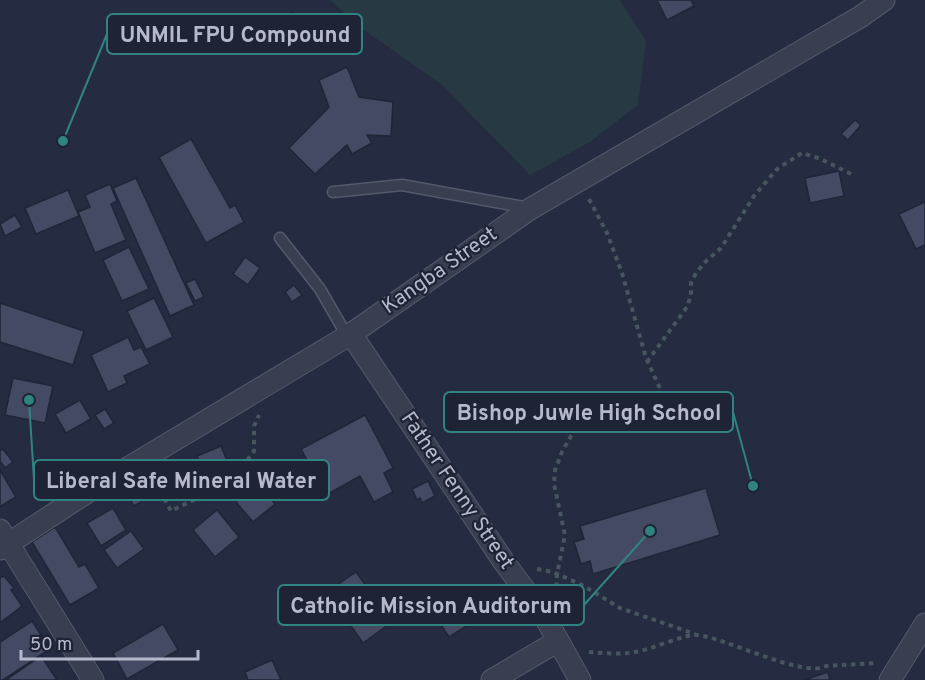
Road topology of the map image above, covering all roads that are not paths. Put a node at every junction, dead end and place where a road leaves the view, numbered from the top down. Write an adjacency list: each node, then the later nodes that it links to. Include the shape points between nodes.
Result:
1 (884, 0): 3 (street, Kangba Street)
2 (333, 192): 3 (lane, via 402,185)
3 (530, 208): 5 (street, Kangba Street)
4 (280, 238): 5 (lane)
5 (349, 335): 6 (street, Kangba Street); 8 (street, Father Fenny Street, via 546,619)
6 (3, 541): 9 (street)
7 (925, 624): 12 (street)
8 (560, 645): 10 (street); 11 (street, Father Fenny Street)
9 (93, 680)
10 (492, 680)
11 (580, 680)
12 (890, 680)

